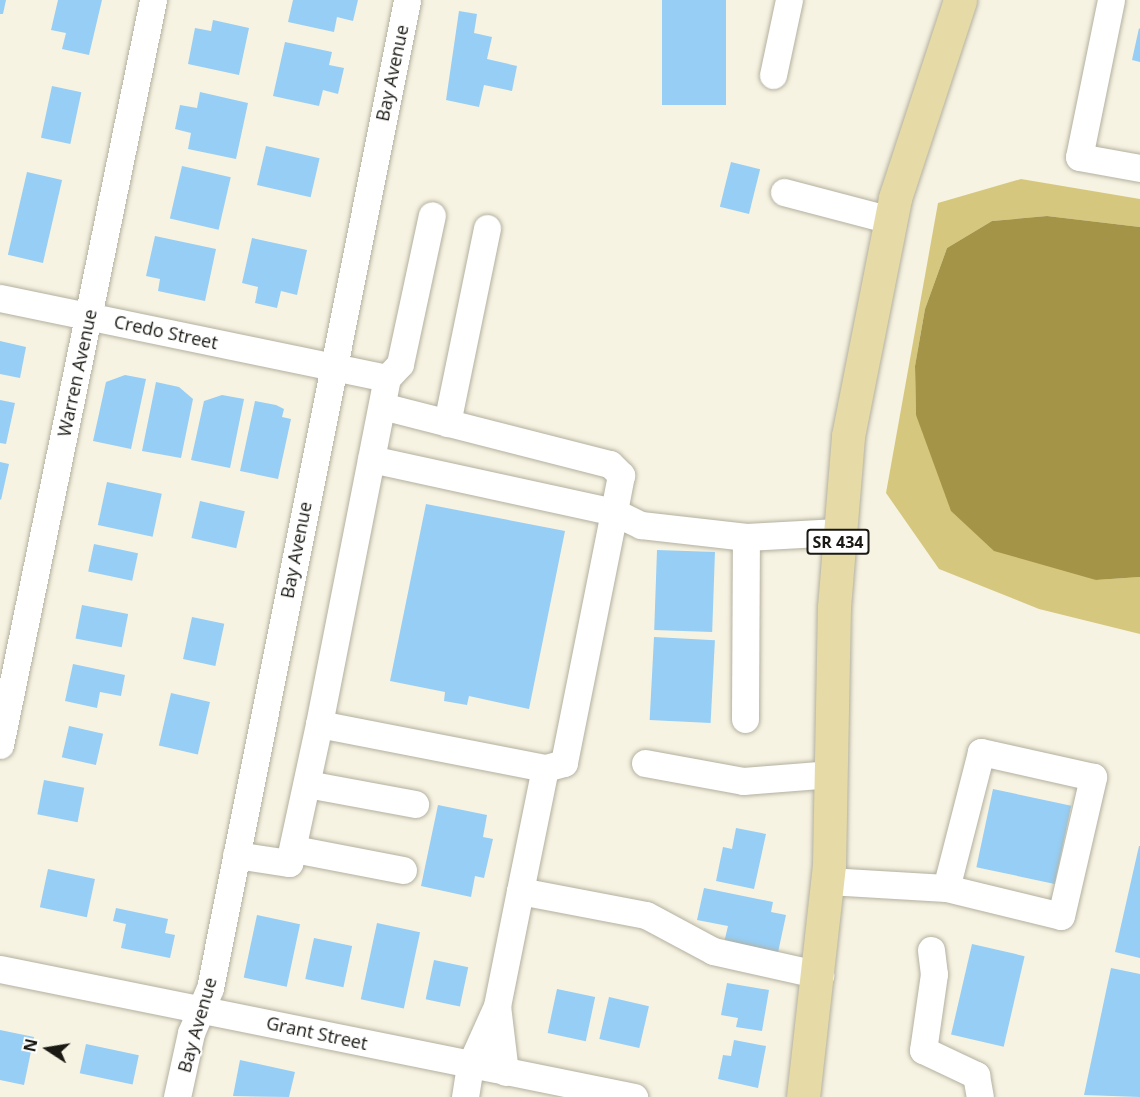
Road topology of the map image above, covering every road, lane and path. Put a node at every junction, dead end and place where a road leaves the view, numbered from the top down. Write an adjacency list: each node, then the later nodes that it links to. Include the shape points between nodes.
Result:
1 (153, 0): 13 (street, Warren Avenue)
2 (407, 0): 14 (street, Bay Avenue)
3 (789, 0): 6 (street)
4 (960, 0): 10 (main road, SR 434, via 917,121)
5 (1111, 0): 7 (street, via 1079,157)
6 (773, 75)
7 (1140, 168)
8 (784, 192): 10 (street)
9 (432, 215): 15 (street, via 400,364)
10 (891, 219): 20 (main road, SR 434, via 860,360)
11 (487, 228): 17 (street)
12 (0, 298): 13 (street, Credo Street)
13 (89, 315): 14 (street, Credo Street); 24 (street, Warren Avenue)
14 (332, 367): 15 (street, Credo Street); 31 (street, Bay Avenue)
15 (387, 378): 16 (street)
16 (382, 406): 17 (street); 18 (street)
17 (447, 423): 19 (street, via 610,464 621,475)
18 (371, 459): 19 (street); 23 (street)
19 (614, 512): 21 (street, via 641,525); 26 (street, via 564,763)
20 (838, 532): 21 (street); 27 (main road, SR 434)
21 (746, 537): 22 (street)
22 (745, 719)
23 (319, 724): 26 (street); 28 (street)
24 (0, 745)
25 (645, 763): 27 (street, via 743,781)
26 (545, 768): 35 (street)
27 (832, 774): 33 (main road, SR 434)
28 (307, 784): 29 (street); 30 (street)
29 (415, 804)
30 (294, 849): 31 (street, via 289,863); 32 (street)
31 (236, 855): 40 (street, Bay Avenue, via 210,988)
32 (403, 870)
33 (828, 881): 34 (street); 38 (main road, SR 434)
34 (946, 888): 34 (street, via 1060,916 1093,777 981,752)
35 (520, 891): 38 (street, via 646,915 713,951); 39 (street)
36 (931, 950): 47 (street, via 934,974 922,1050 976,1075)
37 (0, 969): 40 (street, Grant Street)
38 (820, 975): 46 (main road, SR 434)
39 (497, 1006): 41 (street); 42 (street)
40 (200, 1009): 41 (street, Grant Street); 43 (street, Bay Avenue)
41 (470, 1066): 42 (street, Grant Street); 44 (street)
42 (505, 1072): 45 (street, Grant Street)
43 (177, 1097)
44 (465, 1097)
45 (634, 1097)
46 (803, 1097)
47 (980, 1097)

